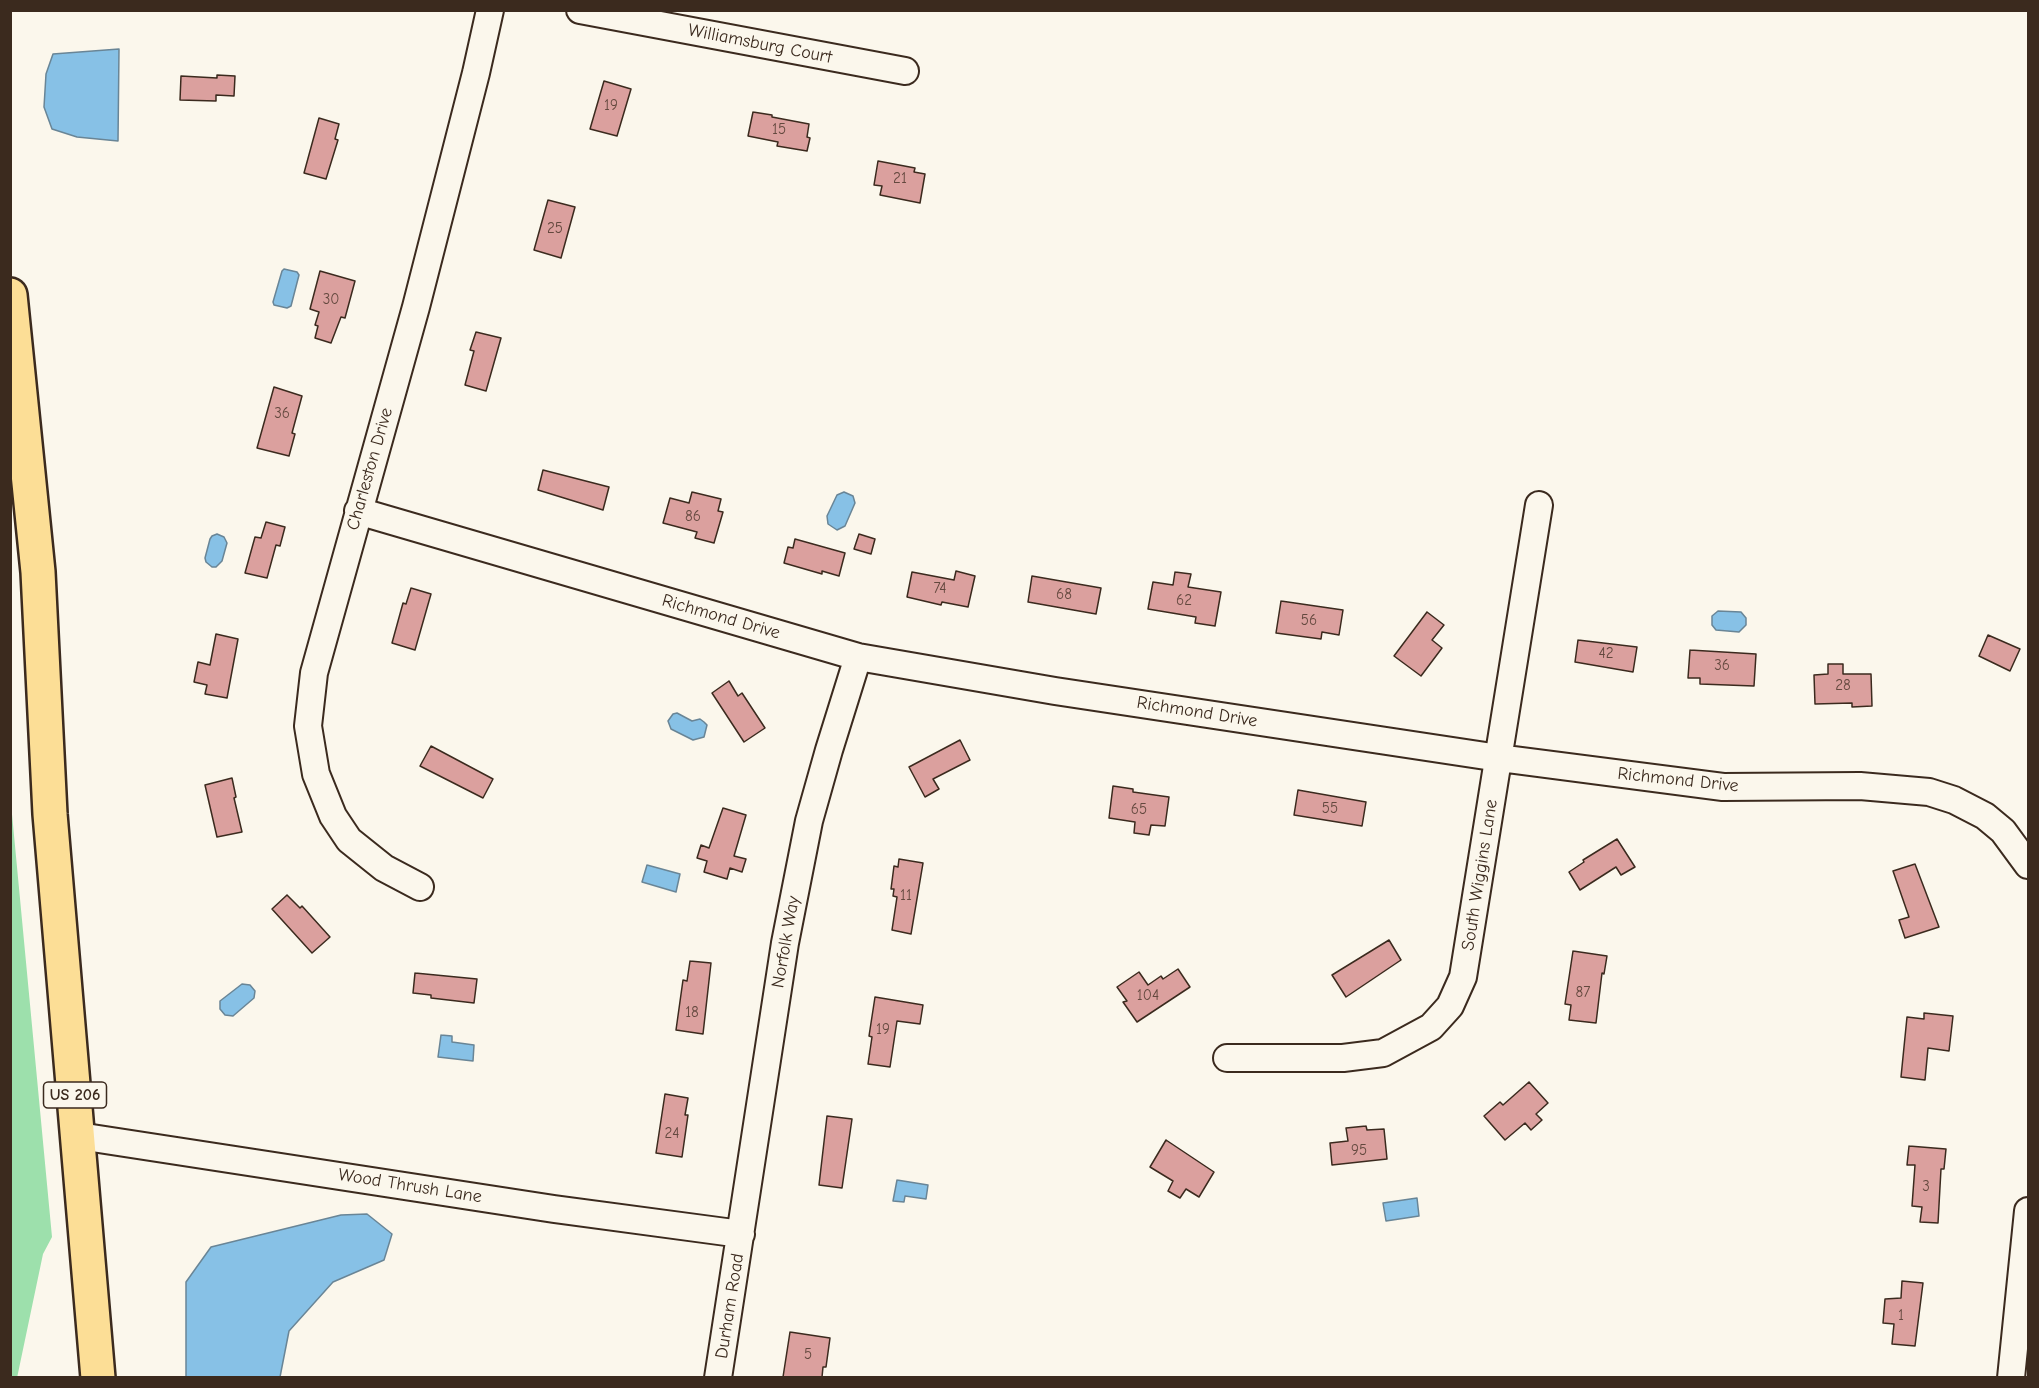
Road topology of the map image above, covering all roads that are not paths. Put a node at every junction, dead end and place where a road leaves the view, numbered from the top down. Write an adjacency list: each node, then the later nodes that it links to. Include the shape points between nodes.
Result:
1 (490, 10): 6 (street, Charleston Drive, via 416,307)
2 (580, 10): 3 (street, Williamsburg Court)
3 (905, 71)
4 (10, 295): 12 (highway, US 206, via 38,572 50,814)
5 (1539, 505): 8 (street, South Wiggins Lane)
6 (358, 511): 7 (street, Richmond Drive); 10 (street, Charleston Drive, via 314,673 308,726 316,774 333,816 349,840 384,868)
7 (858, 657): 8 (street, Richmond Drive); 14 (street, Norfolk Way, via 809,821 785,943)
8 (1499, 758): 9 (street, Richmond Drive, via 1723,787 1860,786 1929,792 1986,816 2003,831); 11 (street, South Wiggins Lane, via 1463,977 1450,1006 1431,1028 1383,1053 1343,1058)
9 (2028, 865)
10 (420, 887)
11 (1227, 1058)
12 (79, 1136): 14 (street, Wood Thrush Lane); 15 (highway, US 206)
13 (2028, 1211): 17 (street)
14 (741, 1234): 16 (street, Durham Road)
15 (98, 1377)
16 (718, 1377)
17 (2011, 1377)

